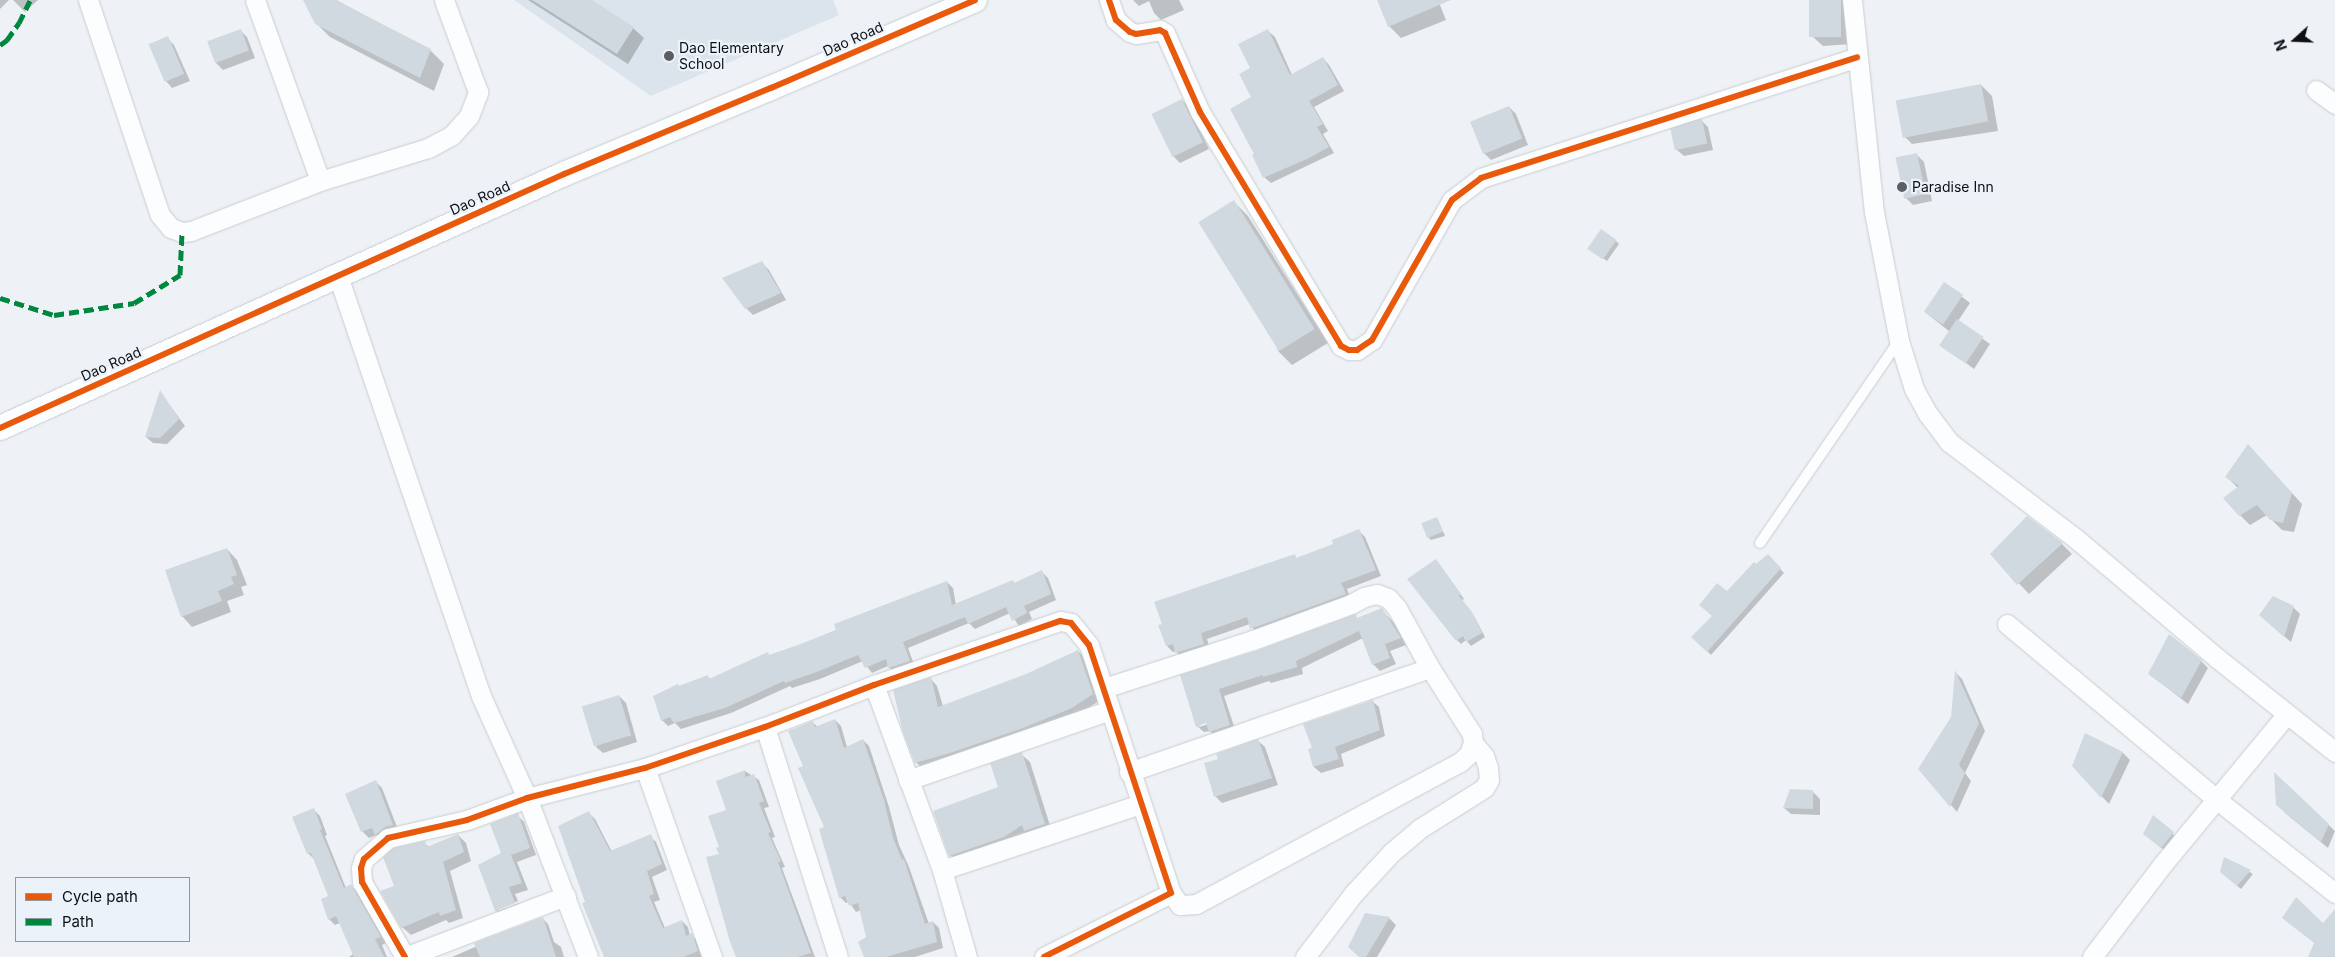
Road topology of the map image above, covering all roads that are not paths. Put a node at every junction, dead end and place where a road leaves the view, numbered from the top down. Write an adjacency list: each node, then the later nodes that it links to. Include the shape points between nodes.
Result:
1 (88, 0): 10 (street, via 160,215 171,228 191,231)
2 (255, 0): 10 (street)
3 (444, 0): 10 (street, via 478,92 469,116 452,135 428,148)
4 (975, 0): 11 (street, Dao Road, via 564,174)
5 (1108, 0): 7 (street, via 1116,20 1130,32 1160,30 1165,33 1200,112 1341,346 1349,350 1357,350 1372,340 1452,200 1481,178)
6 (1852, 0): 7 (street)
7 (1857, 57): 12 (street, via 1874,212)
8 (2316, 90): 9 (street)
9 (2335, 104)
10 (320, 181)
11 (338, 276): 13 (street, Dao Road); 27 (street, via 481,696)
12 (1899, 340): 14 (lane); 20 (street, via 1914,389 1949,442 2075,538)
13 (0, 428)
14 (1760, 543)
15 (2007, 624): 28 (street)
16 (1430, 668): 18 (street, via 1397,608 1388,598 1376,594 1253,640); 22 (street, via 1472,734); 25 (street)
17 (874, 685): 18 (street, via 1060,621 1071,623 1086,638); 21 (street); 26 (street)
18 (1104, 688): 19 (street)
19 (1110, 710): 25 (street); 26 (street)
20 (2287, 714): 23 (street); 28 (street)
21 (764, 727): 24 (street); 37 (street)
22 (1473, 743): 31 (street, via 1469,754 1460,762 1196,904 1180,904); 40 (street, via 1484,756 1488,768 1489,780 1484,788 1418,829 1392,852 1354,893)
23 (2335, 752)
24 (645, 768): 27 (street); 36 (street)
25 (1129, 772): 29 (street)
26 (908, 780): 30 (street)
27 (527, 798): 33 (street); 34 (street, via 467,820 388,838 364,859 362,882)
28 (2216, 799): 32 (street); 41 (street)
29 (1140, 804): 30 (street); 31 (street)
30 (942, 870): 38 (street)
31 (1171, 893): 39 (street)
32 (2335, 893)
33 (566, 896): 34 (street); 35 (street)
34 (405, 957)
35 (588, 957)
36 (712, 957)
37 (838, 957)
38 (967, 957)
39 (1044, 957)
40 (1305, 957)
41 (2092, 957)

